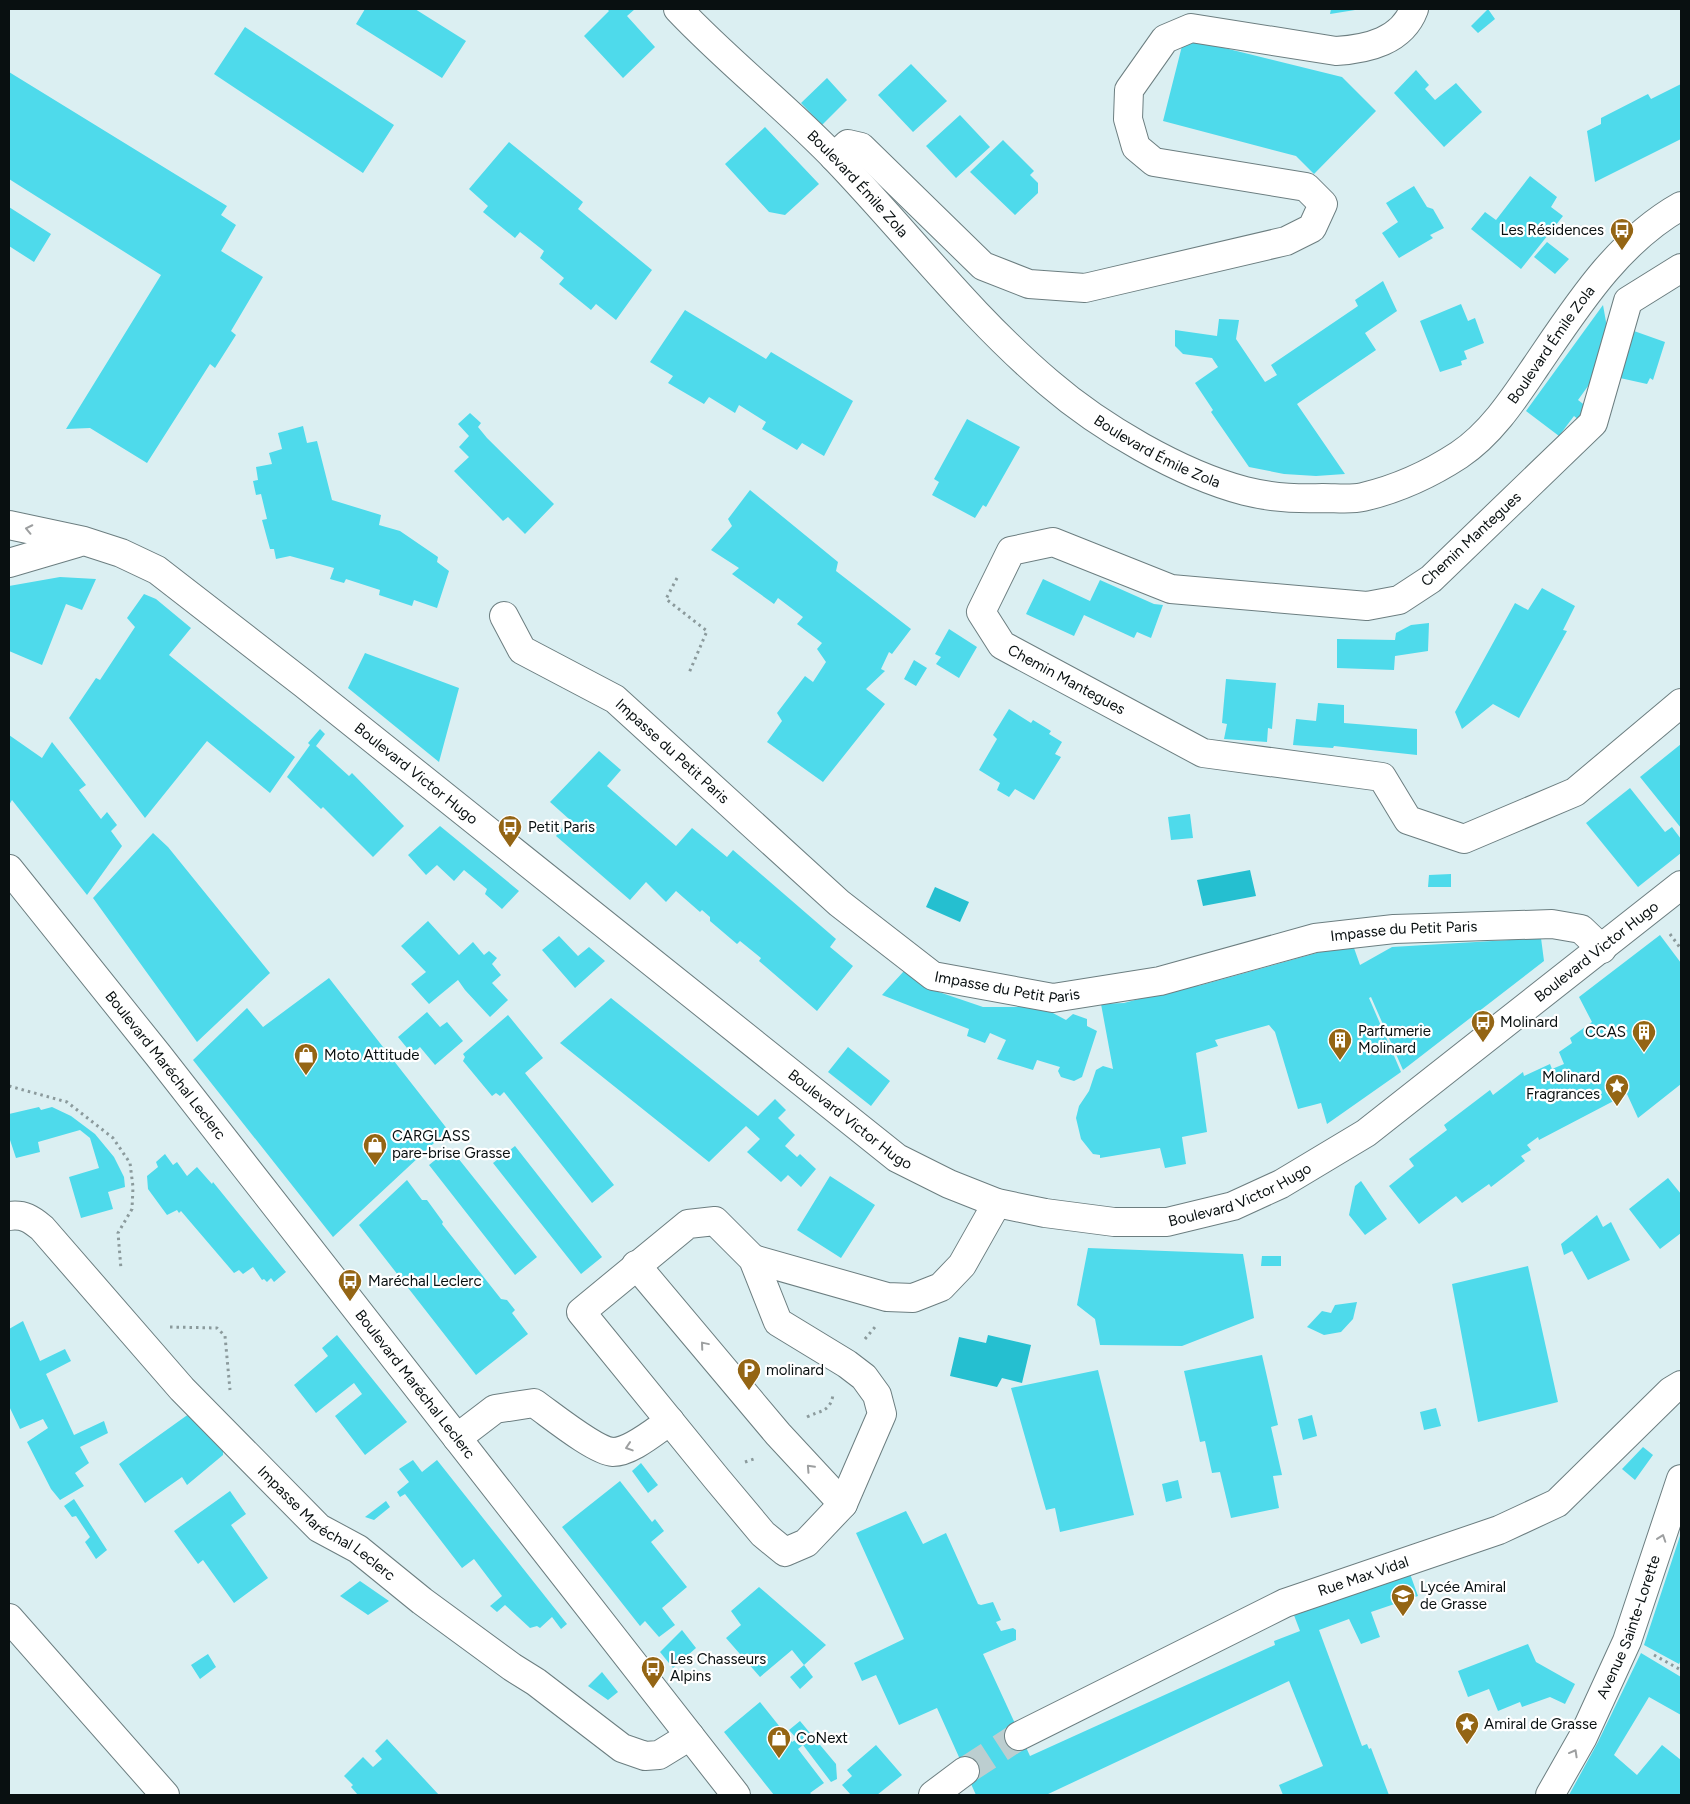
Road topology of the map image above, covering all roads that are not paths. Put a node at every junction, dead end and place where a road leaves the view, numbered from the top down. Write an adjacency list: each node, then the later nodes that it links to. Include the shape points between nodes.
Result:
1 (678, 9): 3 (street, Boulevard Émile Zola, via 715,48)
2 (1414, 9): 3 (street, via 1398,33 1381,43 1356,50 1336,51 1191,28 1166,39 1129,90 1128,119 1136,147 1154,162 1306,187 1323,204 1312,228 1286,241 1085,288 1029,284 983,266 861,147 848,144)
3 (834, 157): 4 (street, Boulevard Émile Zola, via 977,315 1049,384 1093,416 1188,471 1246,492 1304,498 1360,498 1416,480 1462,453 1506,411 1576,307 1613,260 1655,221)
4 (1681, 206)
5 (1681, 268): 10 (street, Chemin Mantegues, via 1628,300 1593,423 1431,579 1399,600 1367,606 1171,589 1053,542 1011,551 981,612 1002,644 1203,754 1382,777 1408,820 1464,839 1575,792)
6 (9, 525): 7 (street, Boulevard Victor Hugo, one-way to 6)
7 (84, 541): 8 (street); 14 (street, Boulevard Victor Hugo, via 121,553 157,570 198,600 898,1158 949,1184)
8 (9, 563)
9 (504, 616): 13 (street, Impasse du Petit Paris, via 522,650 615,699 839,903 932,976 1053,998 1160,981 1315,938 1394,929 1552,924 1581,929)
10 (1681, 703)
11 (9, 869): 20 (street, Boulevard Maréchal Leclerc)
12 (1681, 885): 13 (street, Boulevard Victor Hugo)
13 (1602, 950): 14 (street, Boulevard Victor Hugo, via 1366,1133 1281,1184 1233,1206 1167,1222 1114,1222)
14 (997, 1203): 16 (street, via 962,1265 940,1287 913,1298 887,1298)
15 (9, 1216): 24 (street, Impasse Maréchal Leclerc, via 30,1218 42,1228 182,1389 318,1528 358,1549 422,1601 622,1748 645,1756 660,1755)
16 (753, 1259): 17 (street, via 715,1221 688,1224); 22 (street, via 778,1322 847,1364 864,1377 877,1395 882,1414)
17 (636, 1265): 19 (street, via 581,1312); 22 (street, one-way to 17, via 778,1434)
18 (1681, 1385): 25 (street, Rue Max Vidal, via 1671,1391 1557,1503 1499,1530 1285,1603)
19 (670, 1421): 20 (street, one-way to 20, via 636,1444 612,1452 591,1443 534,1403 495,1409); 22 (street, via 763,1534 785,1552 806,1542)
20 (457, 1438): 24 (street, Boulevard Maréchal Leclerc)
21 (1681, 1479): 30 (street, Avenue Sainte-Lorette, one-way to 21, via 1582,1737 1627,1641)
22 (843, 1504)
23 (9, 1618): 28 (street)
24 (690, 1736): 27 (street, Boulevard Maréchal Leclerc)
25 (1019, 1736)
26 (965, 1771): 29 (street)
27 (732, 1792)
28 (165, 1795)
29 (933, 1795)
30 (1550, 1795)

